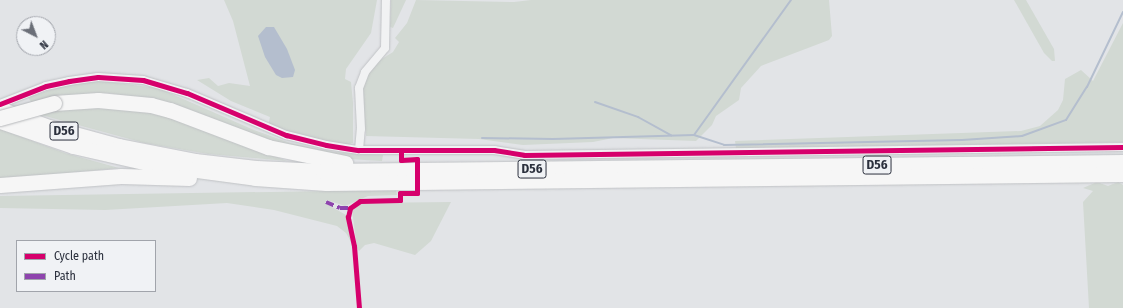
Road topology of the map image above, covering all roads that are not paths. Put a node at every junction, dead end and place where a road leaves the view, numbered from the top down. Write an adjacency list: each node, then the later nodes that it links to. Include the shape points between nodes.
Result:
1 (386, 0): 7 (street, via 385,48 364,72 358,88 362,129)
2 (0, 104): 7 (street, via 30,92 83,79 120,77 143,80 187,93 286,135)
3 (0, 109): 9 (highway, D56, via 76,135 196,161 256,168 323,171)
4 (0, 118): 9 (highway, bridge, via 54,103 84,100 129,101 170,110 242,138 301,156)
5 (0, 121): 11 (highway, D56, via 66,144 114,156 194,172)
6 (1123, 147): 7 (street, via 524,155 494,150)
7 (359, 150)
8 (1123, 162): 9 (highway, D56)
9 (432, 169)
10 (1123, 174): 11 (highway, D56, via 326,183)
11 (255, 178): 12 (highway, via 121,176)
12 (0, 185)

